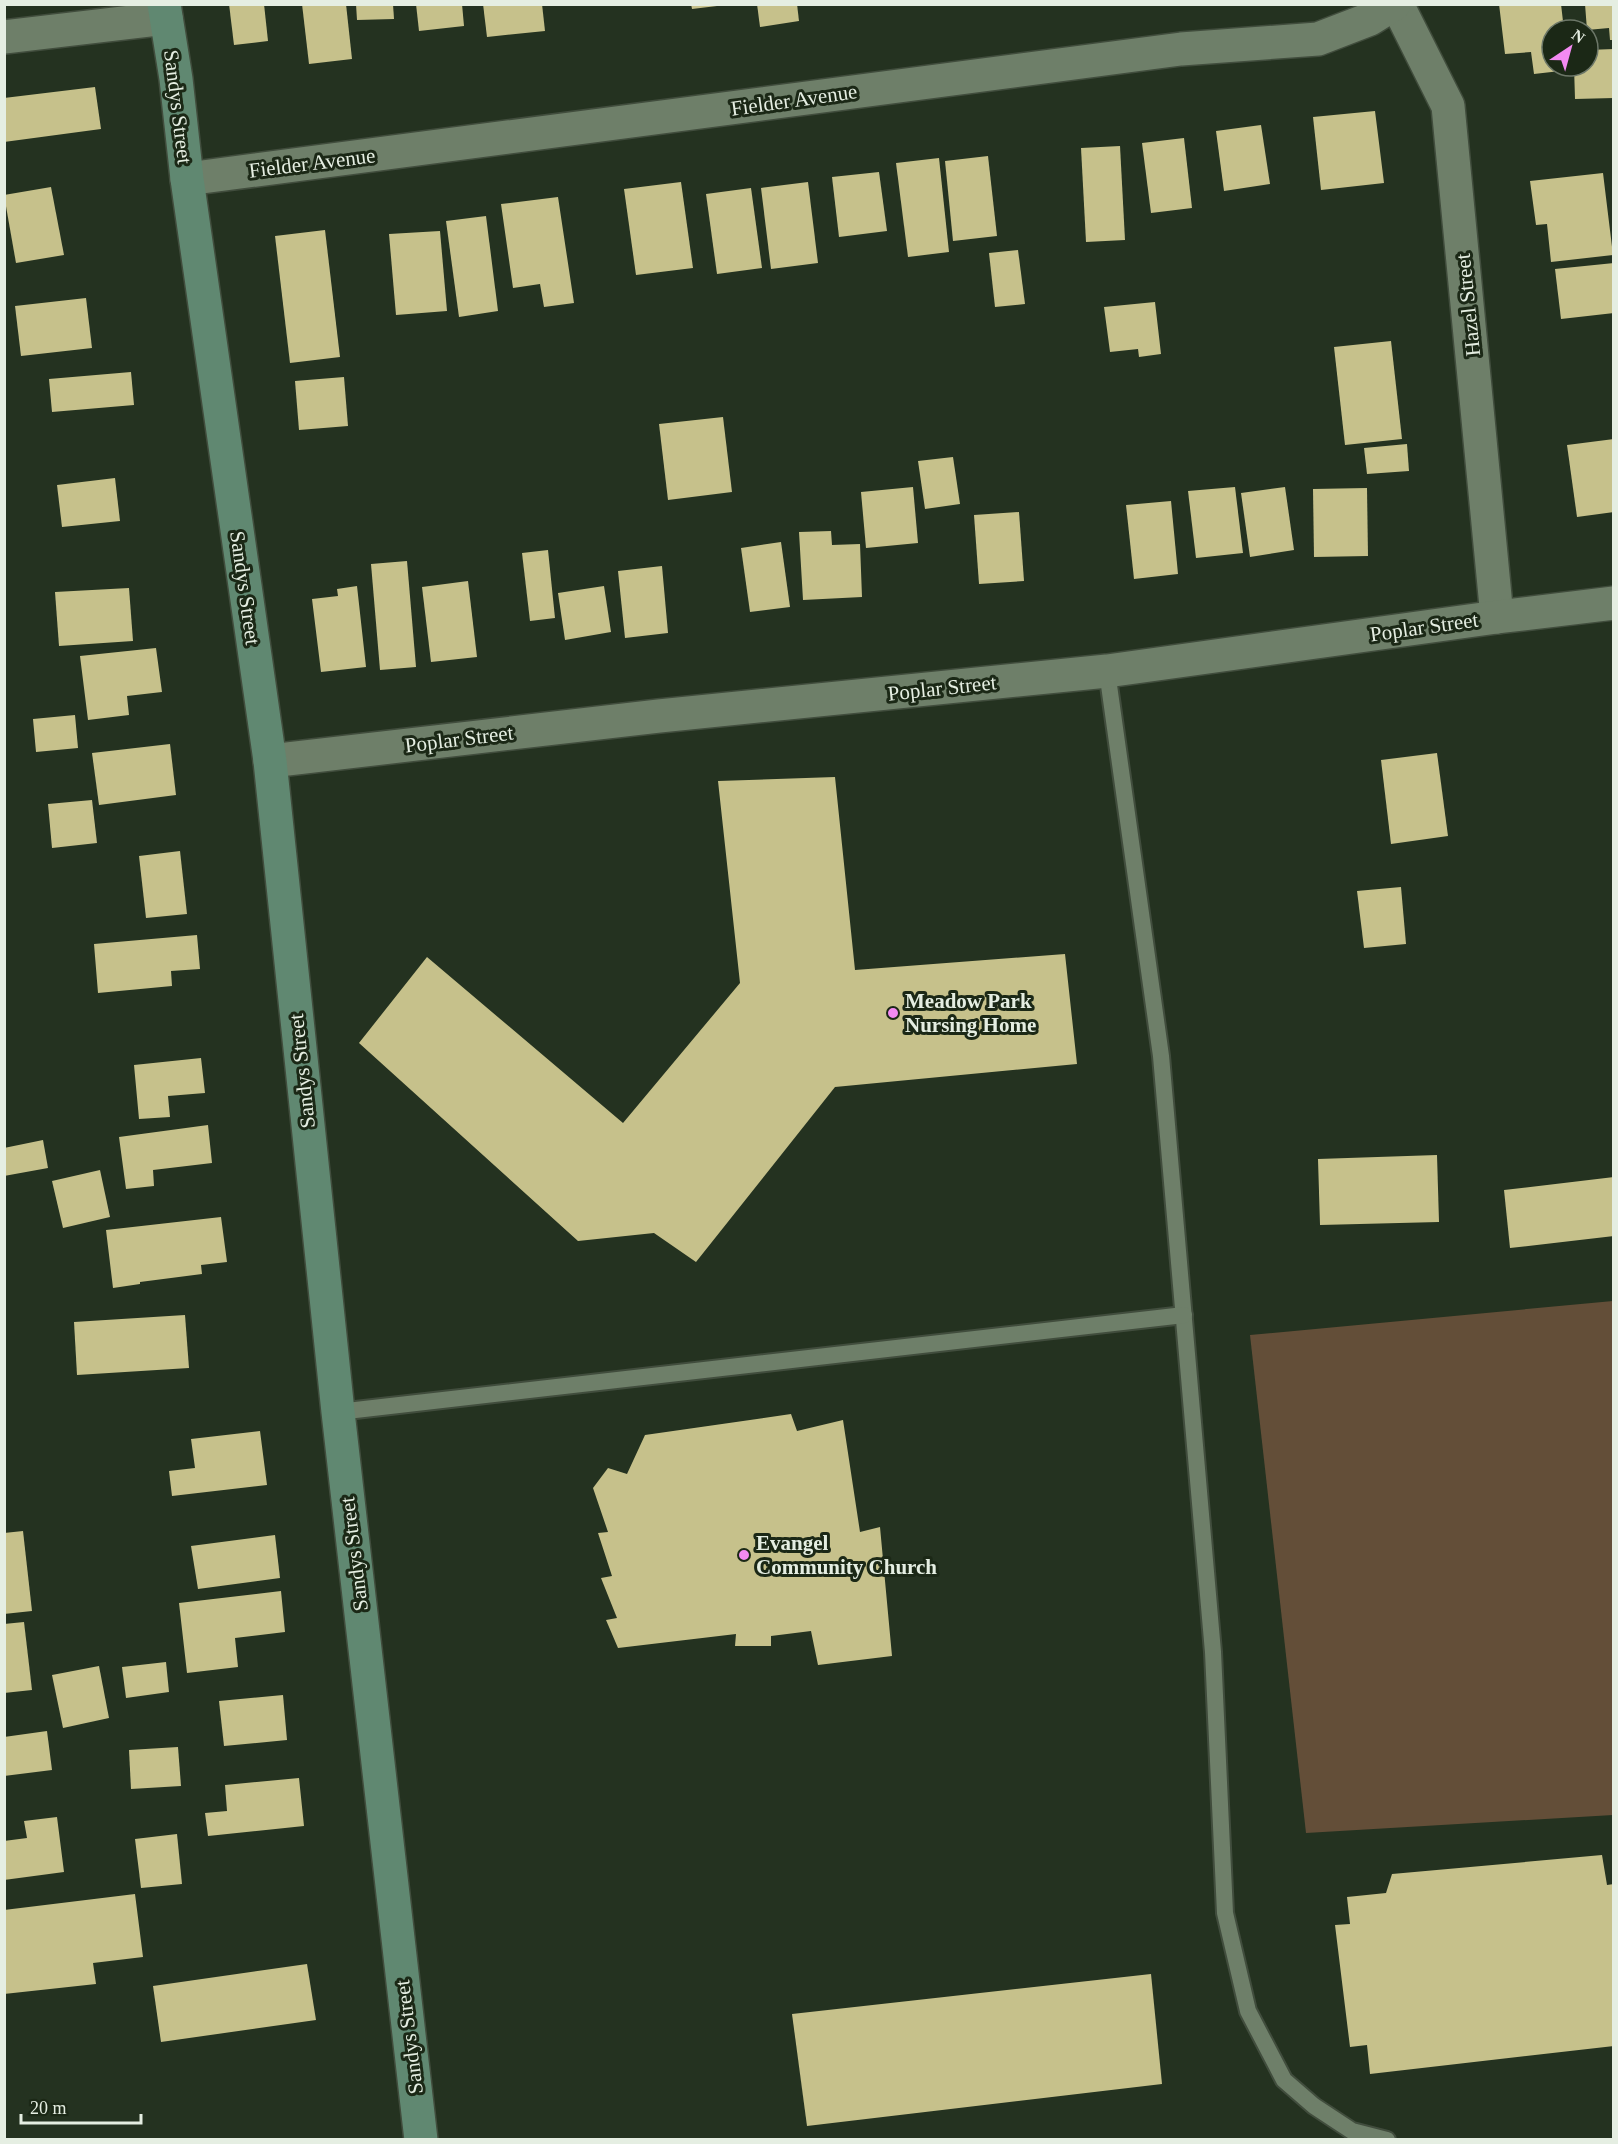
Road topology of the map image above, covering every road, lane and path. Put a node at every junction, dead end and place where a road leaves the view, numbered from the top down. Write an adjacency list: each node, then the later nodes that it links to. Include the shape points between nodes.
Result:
1 (1396, 4): 4 (street, Fielder Avenue, via 1370,19 1318,39 1181,49); 6 (street, Hazel Street, via 1448,106)
2 (165, 11): 3 (street); 4 (street, Sandys Street)
3 (4, 38)
4 (187, 179): 8 (street, Sandys Street)
5 (1614, 603): 6 (street, Poplar Street)
6 (1497, 616): 7 (street, Poplar Street)
7 (1107, 671): 8 (street, Poplar Street, via 659,716); 9 (lane, via 1161,1056)
8 (270, 761): 10 (street, Sandys Street)
9 (1184, 1316): 10 (lane); 12 (lane, via 1213,1652 1225,1912 1248,2011 1284,2080 1352,2131)
10 (338, 1412): 11 (street, Sandys Street)
11 (421, 2139)
12 (1387, 2139)

